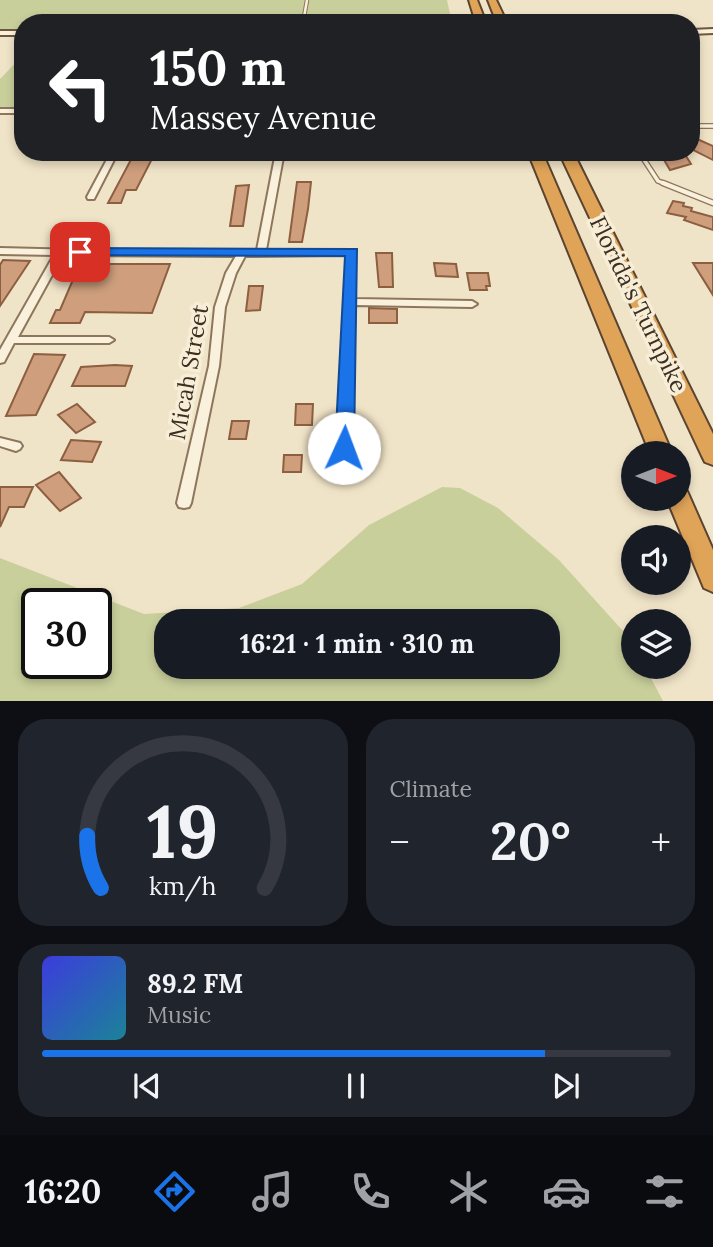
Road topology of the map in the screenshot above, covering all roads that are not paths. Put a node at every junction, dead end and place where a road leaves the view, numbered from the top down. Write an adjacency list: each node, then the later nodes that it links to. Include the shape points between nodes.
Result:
1 (110, 161): 6 (street)
2 (278, 161): 9 (street)
3 (539, 161): 17 (highway, Florida's Turnpike)
4 (570, 161): 21 (highway, Florida's Turnpike)
5 (645, 161): 7 (lane, via 658,181)
6 (92, 197)
7 (713, 203)
8 (0, 251): 10 (street)
9 (261, 251): 11 (street); 12 (street, via 352,252)
10 (60, 252): 11 (street); 14 (street)
11 (242, 253): 22 (street, Micah Street, via 220,307 215,366)
12 (350, 302): 13 (street); 20 (street)
13 (471, 304)
14 (10, 340): 15 (street); 16 (street)
15 (108, 340)
16 (0, 359)
17 (655, 441)
18 (0, 442): 19 (street)
19 (16, 446)
20 (344, 448)
21 (713, 456)
22 (184, 503)
23 (684, 511): 24 (highway)
24 (713, 580)

